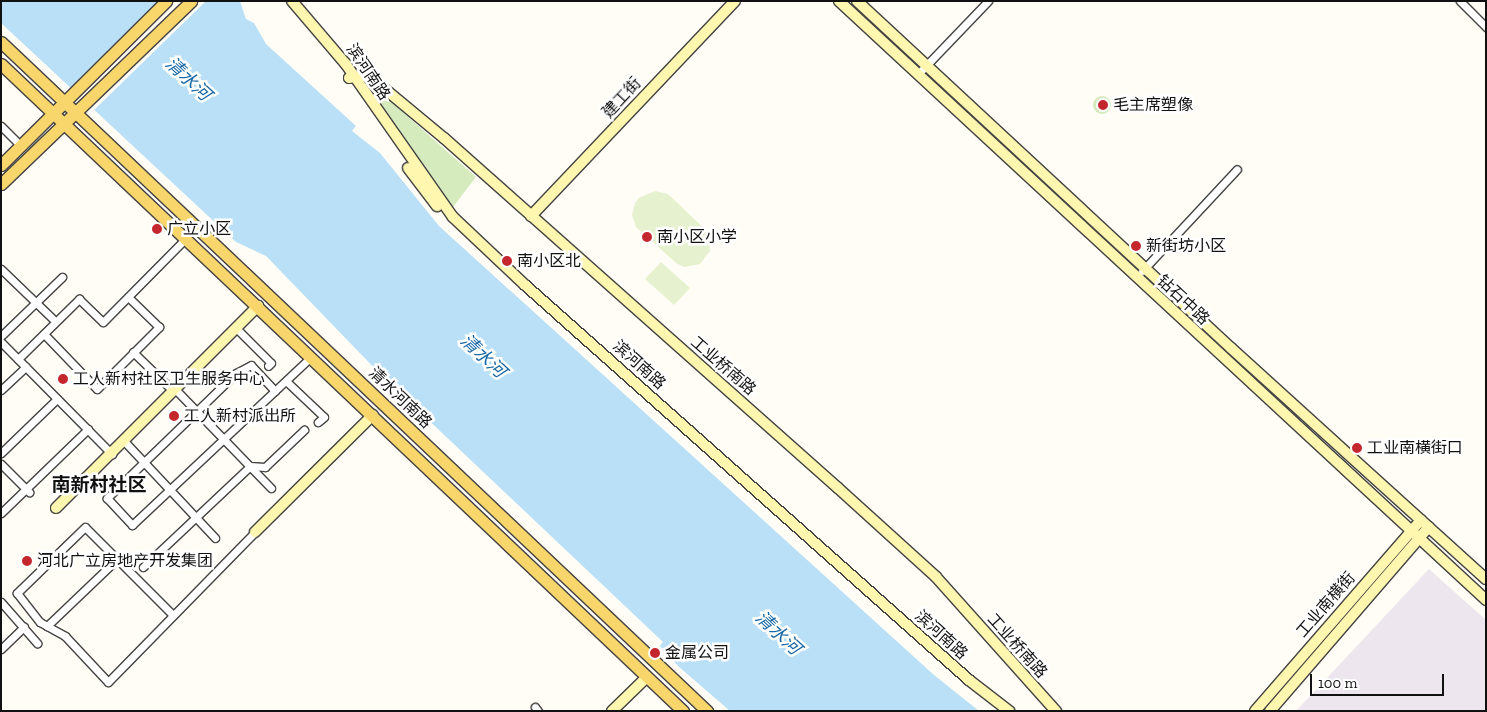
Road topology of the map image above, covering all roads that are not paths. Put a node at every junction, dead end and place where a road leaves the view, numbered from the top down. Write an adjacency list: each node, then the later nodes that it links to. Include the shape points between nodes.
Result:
1 (166, 1): 17 (main road)
2 (191, 1): 19 (main road)
3 (283, 1): 15 (main road, 滨河南路)
4 (292, 1): 15 (main road, 滨河南路)
5 (734, 1): 31 (main road, 建工街)
6 (839, 1): 14 (main road, 钻石中路)
7 (857, 1): 12 (main road, 钻石中路)
8 (988, 1): 12 (street)
9 (1460, 1): 10 (street)
10 (1486, 27)
11 (1, 42): 16 (main road)
12 (926, 66): 14 (street); 33 (main road, 钻石中路)
13 (3, 69): 18 (main road, 清水河南路)
14 (918, 74): 36 (main road, 钻石中路)
15 (351, 78): 31 (main road, 工业桥南路, via 368,75); 93 (main road, 滨河南路, via 422,189 451,223 525,293); 94 (main road, 滨河南路, via 453,217 481,245 969,680)
16 (58, 93): 17 (main road); 19 (main road)
17 (74, 93): 20 (main road)
18 (40, 99): 20 (main road, 清水河南路); 23 (main road, via 43,116)
19 (79, 107): 20 (main road); 92 (main road, 清水河南路, via 87,120)
20 (61, 117): 23 (main road); 25 (main road, 清水河南路); 26 (main road)
21 (1, 126): 22 (street)
22 (8, 132): 24 (street); 27 (street)
23 (34, 132): 27 (main road)
24 (1, 138)
25 (85, 140): 26 (main road, via 64,135); 32 (main road, 清水河南路)
26 (46, 141): 30 (main road)
27 (21, 146): 28 (main road)
28 (1, 165)
29 (1237, 169): 33 (street)
30 (1, 184)
31 (531, 216): 95 (main road, 工业桥南路, via 936,577)
32 (186, 238): 37 (street); 39 (main road, 清水河南路)
33 (1144, 268): 36 (street); 73 (main road, 钻石中路)
34 (2, 272): 38 (street)
35 (62, 276): 38 (street)
36 (1137, 276): 75 (main road, 钻石中路)
37 (128, 297): 42 (street, via 104,322 79,299); 45 (street, via 159,327)
38 (36, 303): 40 (street); 43 (street)
39 (258, 306): 41 (main road); 46 (main road, 清水河南路)
40 (52, 318)
41 (236, 328): 49 (street, via 271,364); 52 (main road)
42 (44, 334): 45 (street, via 97,388); 47 (street)
43 (1, 336)
44 (1, 342): 47 (street)
45 (134, 352): 52 (street)
46 (311, 357): 50 (street); 56 (main road, 清水河南路)
47 (18, 359): 48 (street)
48 (26, 366): 51 (street); 54 (street)
49 (268, 366)
50 (286, 381): 53 (street); 57 (street, via 324,417)
51 (1, 390)
52 (174, 390): 55 (street); 61 (main road)
53 (275, 391): 55 (street, via 251,366 236,373); 60 (street)
54 (57, 399): 58 (street); 62 (street)
55 (196, 411): 60 (street); 64 (street)
56 (373, 416): 76 (main road); 89 (main road, 清水河南路)
57 (318, 422)
58 (88, 429): 63 (street); 69 (street)
59 (304, 430): 66 (street, via 264,467)
60 (224, 439): 66 (street); 68 (street)
61 (124, 441): 63 (main road); 64 (street)
62 (1, 453)
63 (112, 454): 70 (main road)
64 (144, 462): 68 (street); 68 (street, via 107,498 132,525)
65 (1, 464): 69 (street)
66 (250, 466): 67 (street); 72 (street)
67 (271, 488)
68 (170, 489): 72 (street)
69 (28, 491): 71 (street)
70 (56, 508)
71 (1, 513)
72 (196, 517): 77 (street); 80 (street)
73 (1421, 520): 74 (main road, 钻石中路); 75 (main road, 工业南横街)
74 (1429, 527): 78 (main road, 工业南横街); 81 (main road, 钻石中路)
75 (1410, 531): 78 (main road, 钻石中路); 96 (main road, 工业南横街)
76 (255, 532): 84 (street)
77 (215, 538)
78 (1418, 539): 82 (main road, 钻石中路); 97 (main road, 工业南横街)
79 (117, 559): 84 (street); 85 (street); 85 (street, via 86,527 79,533 17,593)
80 (144, 566)
81 (1486, 579)
82 (1486, 600)
83 (1, 602): 86 (street)
84 (172, 614): 85 (street, via 108,682 65,636)
85 (47, 626)
86 (24, 627): 87 (street); 88 (street)
87 (38, 644)
88 (1, 649)
89 (647, 677): 90 (main road); 91 (main road, 清水河南路)
90 (612, 711)
91 (683, 711)
92 (707, 711)
93 (998, 711)
94 (1009, 711)
95 (1056, 711)
96 (1255, 711)
97 (1270, 711)

